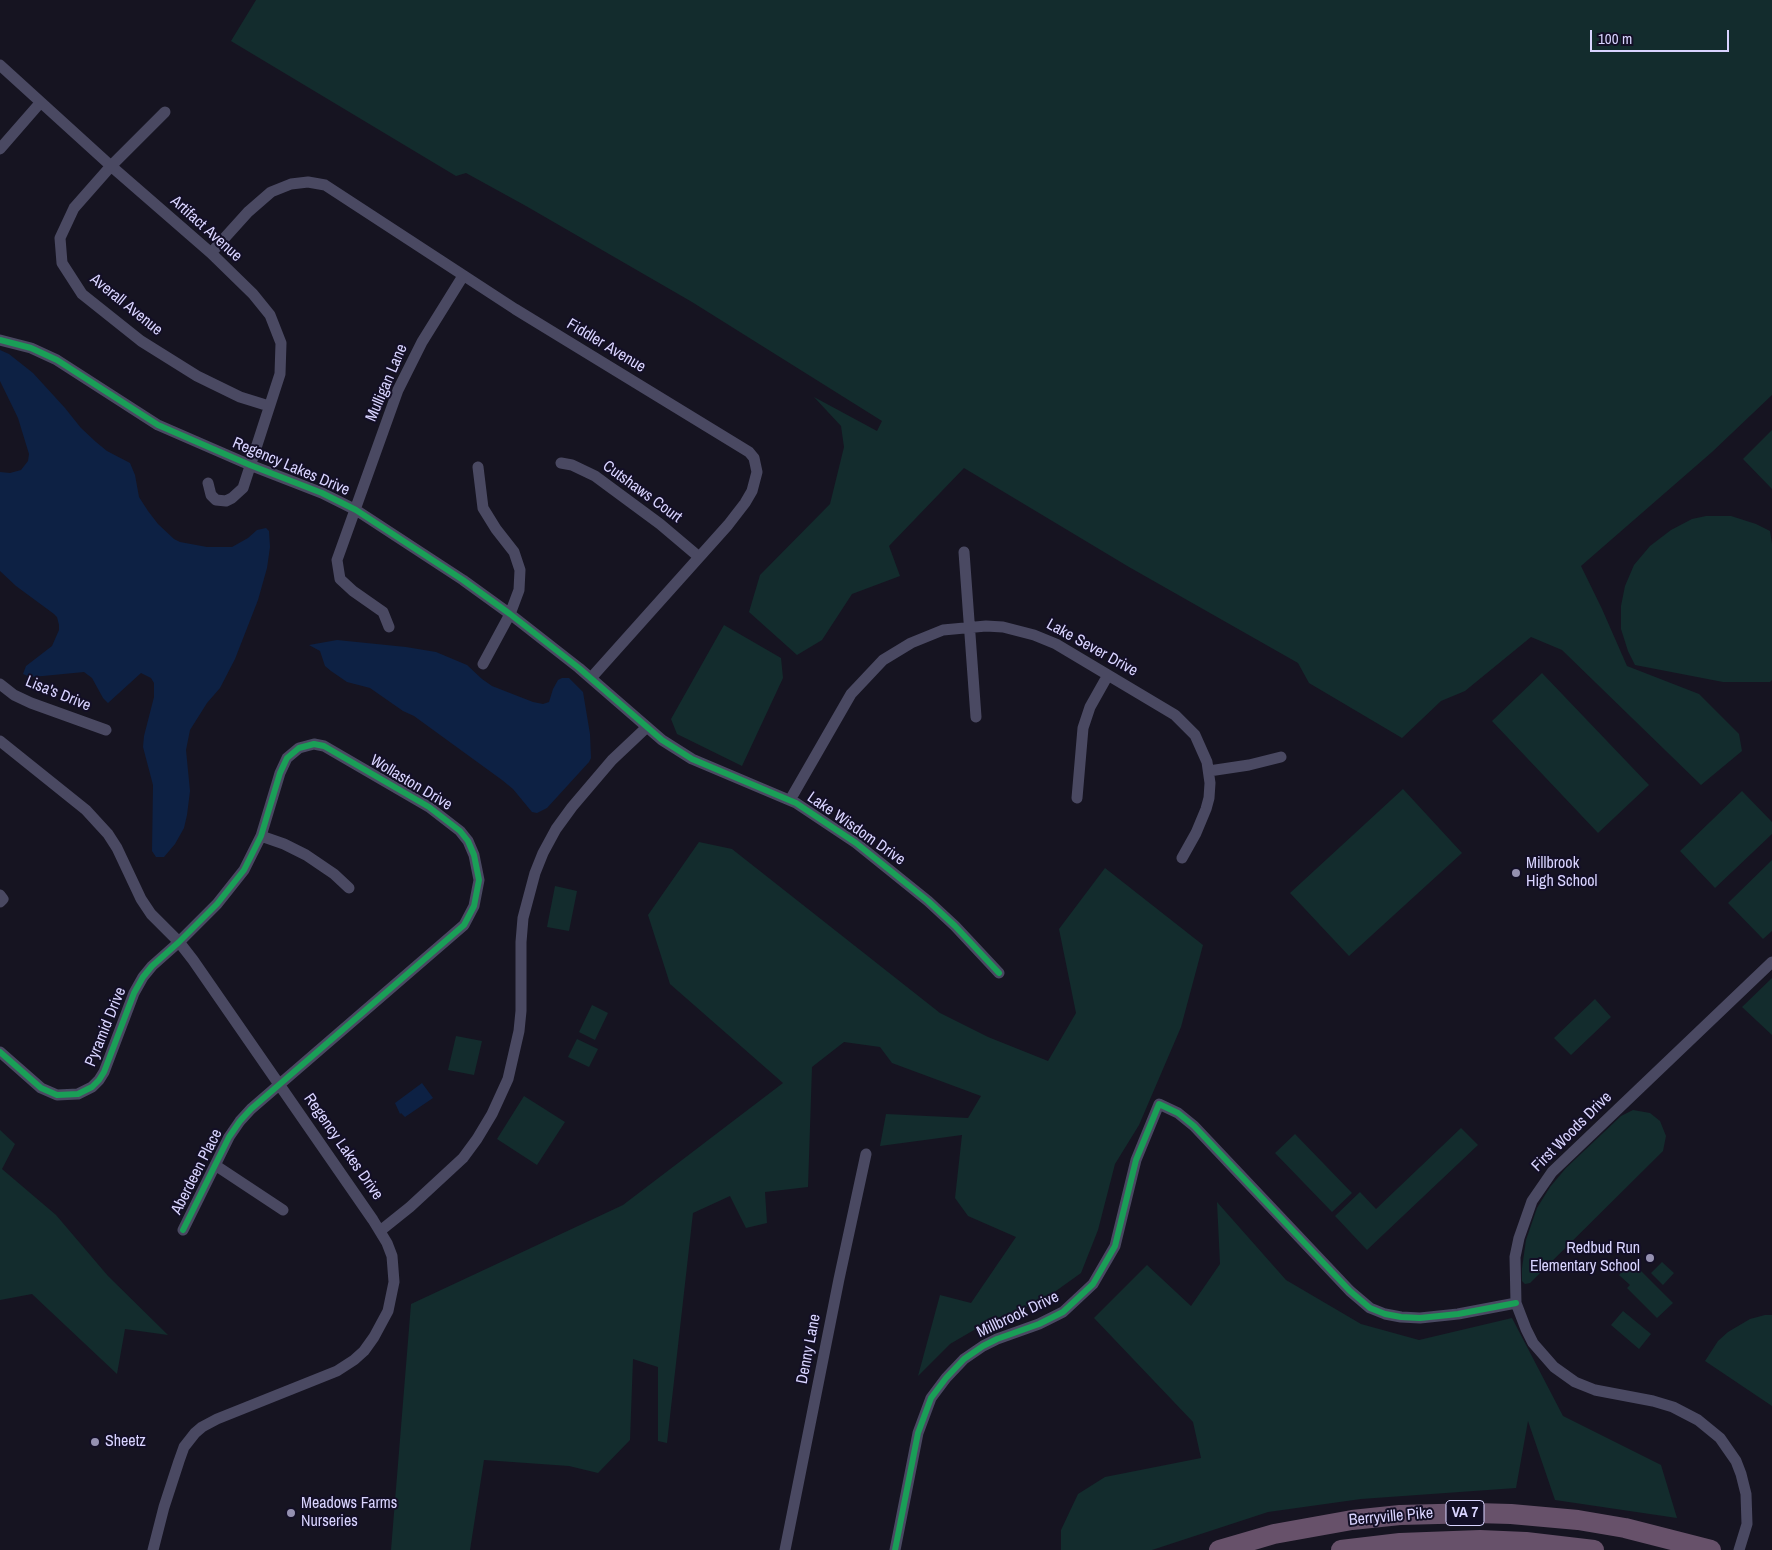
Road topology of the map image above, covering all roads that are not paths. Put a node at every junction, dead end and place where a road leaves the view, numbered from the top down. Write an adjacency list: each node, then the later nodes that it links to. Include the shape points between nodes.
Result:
1 (0, 65): 2 (street, Artifact Avenue)
2 (40, 103): 4 (street); 5 (street, Artifact Avenue)
3 (165, 112): 5 (street, Averall Avenue)
4 (0, 148)
5 (110, 166): 6 (street, Artifact Avenue); 9 (street, Averall Avenue, via 74,208 60,238 62,263 82,294 141,341 197,376 240,397)
6 (211, 253): 7 (street, Fiddler Avenue, via 271,192 291,184 308,182 325,185); 9 (street, Artifact Avenue, via 270,315 282,343 280,374)
7 (463, 276): 14 (street, Mulligan Lane, via 405,374); 16 (street, Fiddler Avenue, via 749,452 757,472 752,491 728,525)
8 (0, 340): 11 (street, Regency Lakes Drive, via 57,360 158,425)
9 (269, 406): 11 (street, Artifact Avenue)
10 (561, 463): 16 (street, Cutshaws Court, via 594,476)
11 (250, 465): 13 (street, Artifact Avenue, via 243,488 226,501 216,500); 14 (street, Regency Lakes Drive)
12 (478, 467): 17 (street, via 483,508 514,552 520,570 519,590)
13 (208, 483)
14 (356, 510): 17 (street, Regency Lakes Drive); 18 (street, Mulligan Lane, via 337,560 340,579 383,612)
15 (964, 552): 19 (street)
16 (699, 557): 22 (street, Fiddler Avenue)
17 (510, 614): 20 (street); 22 (street, Regency Lakes Drive)
18 (389, 627)
19 (970, 627): 21 (street, Lake Sever Drive, via 1003,627 1034,635 1056,644); 24 (street); 31 (street, Lake Sever Drive, via 943,630 912,643 870,672 840,711)
20 (483, 664)
21 (1108, 675): 29 (street, Lake Sever Drive, via 1186,724 1202,748); 30 (street, via 1090,707 1083,728)
22 (590, 678): 25 (street, Regency Lakes Drive)
23 (1, 686): 26 (street, Lisa's Drive, via 30,702)
24 (976, 717)
25 (647, 727): 31 (street, Lake Wisdom Drive, via 692,759); 46 (street, via 589,785 543,853 528,895 521,942 522,1011 515,1055 503,1093 477,1139 462,1158)
26 (106, 730)
27 (0, 741): 37 (street, Regency Lakes Drive, via 98,821 117,848 151,914)
28 (1281, 757): 29 (street)
29 (1209, 771): 33 (street, Lake Sever Drive, via 1206,809)
30 (1077, 798)
31 (790, 800): 39 (street, Lake Wisdom Drive, via 856,843 901,878 955,926)
32 (261, 836): 34 (street, via 306,855); 37 (street, Wollaston Drive, via 232,887); 41 (street, Wollaston Drive, via 287,758 299,748 314,744 324,746 429,807 460,831 474,855 479,880 474,906 460,930)
33 (1182, 858)
34 (349, 888)
35 (0, 895): 36 (street, via 3,899)
36 (0, 902)
37 (179, 942): 40 (street, Pyramid Drive, via 143,977 104,1072 92,1087 68,1096 49,1092); 41 (street, Regency Lakes Drive)
38 (1772, 962): 47 (street, First Woods Drive, via 1572,1152 1541,1186 1519,1238 1514,1276)
39 (999, 973)
40 (0, 1052)
41 (280, 1085): 43 (street, Aberdeen Place, via 240,1121); 46 (street, Regency Lakes Drive)
42 (866, 1154): 49 (street, Denny Lane)
43 (215, 1165): 44 (street); 45 (street, Aberdeen Place)
44 (283, 1210)
45 (183, 1230)
46 (380, 1231): 48 (street, Regency Lakes Drive, via 392,1256 394,1282 388,1311 374,1337 364,1351 346,1366 217,1419 195,1433 184,1447)
47 (1516, 1303): 50 (street, Millbrook Drive, via 1420,1318 1393,1316 1370,1308 1350,1291 1194,1126 1159,1104 1136,1160 1115,1246 1093,1284 1063,1312 983,1346 964,1360 931,1398 918,1433); 55 (street, First Woods Drive, via 1533,1343 1563,1374 1596,1390 1673,1407 1698,1420 1720,1438 1736,1461 1746,1494 1747,1524)
48 (153, 1550)
49 (785, 1550)
50 (895, 1550)
51 (1219, 1550): 54 (highway, Berryville Pike / VA 7, via 1274,1534 1352,1520 1400,1514 1476,1513 1578,1520 1625,1528)
52 (1340, 1550): 53 (highway, Berryville Pike / VA 7, via 1400,1543 1480,1540)
53 (1594, 1550)
54 (1711, 1550)
55 (1739, 1550)

